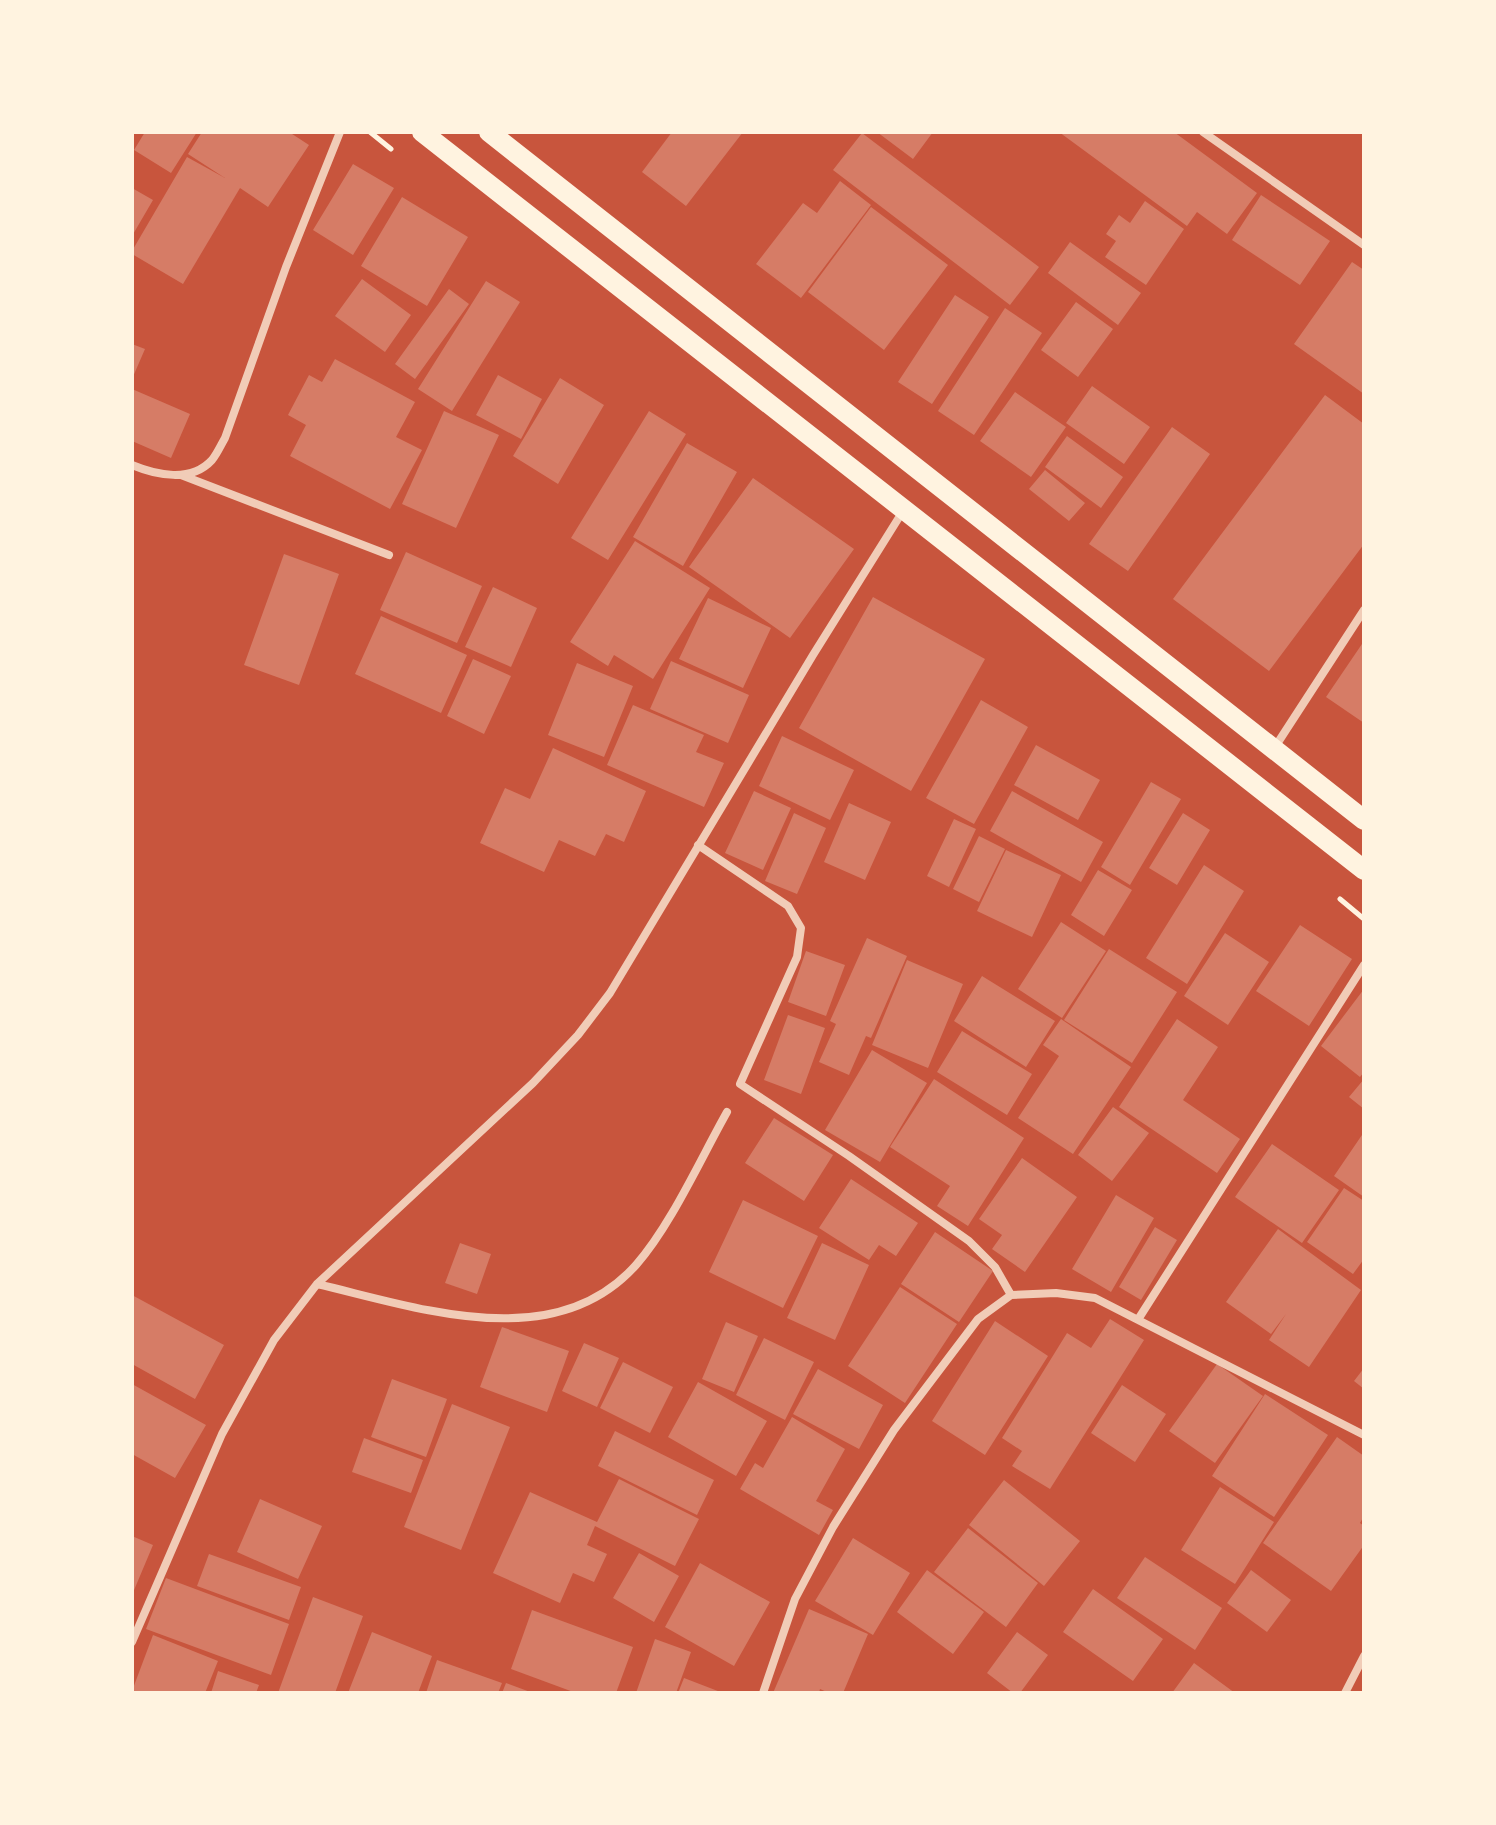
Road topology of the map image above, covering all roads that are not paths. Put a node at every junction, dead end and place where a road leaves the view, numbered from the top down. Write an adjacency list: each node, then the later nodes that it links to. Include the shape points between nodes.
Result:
1 (340, 132): 7 (street, via 225,438 211,461)
2 (422, 132): 8 (main road)
3 (489, 132): 11 (main road)
4 (1203, 132): 5 (street)
5 (1364, 245)
6 (132, 465): 7 (street, via 155,474)
7 (181, 475): 9 (street)
8 (904, 511): 13 (street); 14 (main road)
9 (389, 555)
10 (1364, 610): 11 (street)
11 (1273, 749): 12 (main road)
12 (1364, 820)
13 (698, 845): 17 (street, via 610,993 578,1035); 18 (street, via 788,906 801,928 797,957 740,1084 969,1241 995,1267)
14 (1364, 870)
15 (1364, 965): 19 (street)
16 (727, 1112): 17 (street, via 636,1264 614,1286 565,1311 514,1318 460,1317)
17 (317, 1284): 22 (street, via 274,1340 222,1434)
18 (1011, 1295): 19 (street, via 1095,1298); 25 (street, via 978,1319 894,1430 833,1527 795,1599)
19 (1139, 1318): 20 (street)
20 (1364, 1435)
21 (132, 1617): 22 (street)
22 (142, 1621): 23 (street)
23 (132, 1642)
24 (1364, 1656): 26 (street)
25 (763, 1693)
26 (1345, 1693)

